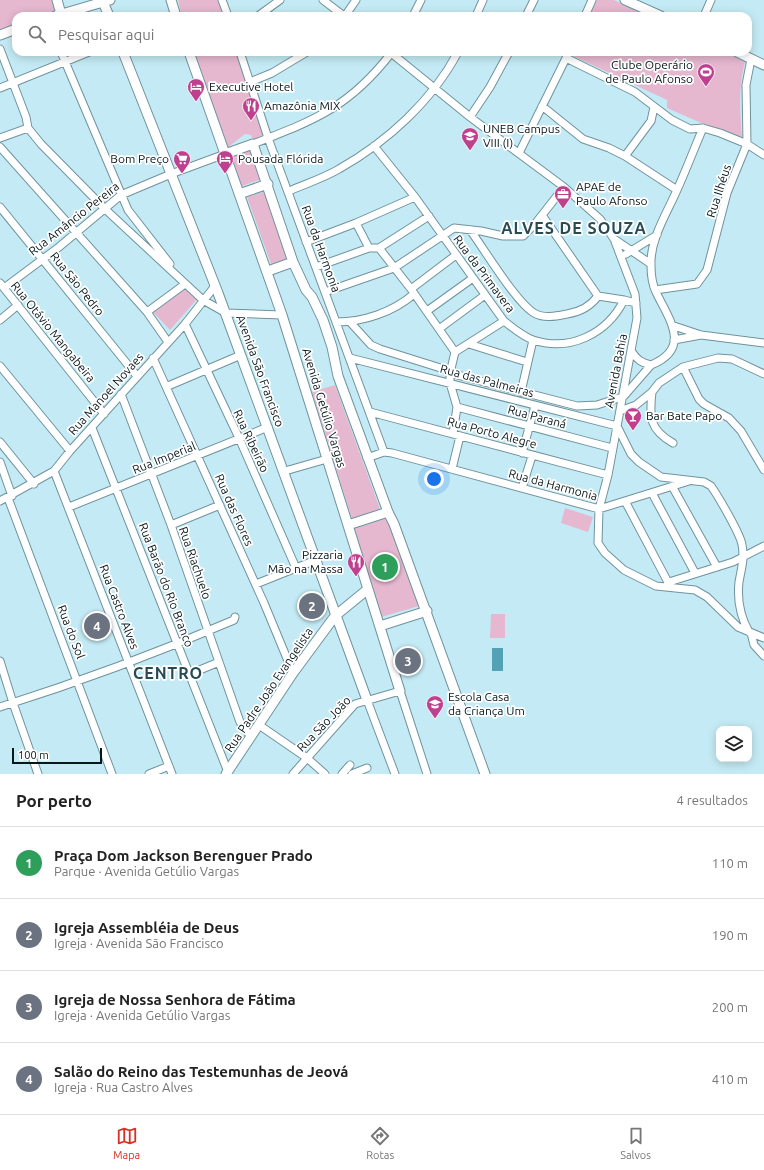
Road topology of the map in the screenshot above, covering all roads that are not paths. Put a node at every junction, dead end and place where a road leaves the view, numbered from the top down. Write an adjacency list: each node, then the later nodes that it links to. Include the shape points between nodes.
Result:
1 (57, 0): 14 (street)
2 (171, 0): 17 (street)
3 (222, 0): 18 (street)
4 (280, 0): 19 (street)
5 (323, 0): 20 (street)
6 (356, 0): 21 (street)
7 (421, 0): 22 (street)
8 (483, 0): 23 (street)
9 (534, 0): 24 (street)
10 (592, 0): 25 (street)
11 (625, 0): 26 (street)
12 (711, 0): 27 (street)
13 (107, 1): 15 (street); 16 (street)
14 (58, 12)
15 (68, 12)
16 (108, 12)
17 (175, 12)
18 (226, 12)
19 (264, 12)
20 (339, 12)
21 (347, 12)
22 (414, 12)
23 (478, 12)
24 (528, 12)
25 (587, 12)
26 (652, 12)
27 (706, 12)
28 (12, 30): 29 (street)
29 (0, 35)
30 (0, 49): 48 (street)
31 (63, 56): 45 (street)
32 (80, 56): 45 (street)
33 (125, 56): 66 (street, Avenida São Francisco)
34 (190, 56): 63 (street, Avenida Getúlio Vargas)
35 (241, 56): 47 (street, Rua da Harmonia)
36 (300, 56): 47 (street, via 272,73)
37 (388, 56): 57 (street, via 347,100 325,114)
38 (396, 56): 49 (street, Avenida Bahia)
39 (455, 56): 49 (street)
40 (507, 56): 53 (street)
41 (567, 56): 51 (street)
42 (569, 56): 52 (street, via 635,92)
43 (745, 56): 44 (street)
44 (751, 59): 46 (street); 59 (street, Rua Ilhéus, via 746,85)
45 (65, 62): 48 (street); 72 (street)
46 (764, 65)
47 (250, 82): 57 (street, Rua da Harmonia)
48 (13, 83): 50 (street); 54 (street)
49 (435, 87): 53 (street, Avenida Bahia); 60 (street, via 416,110)
50 (0, 88)
51 (542, 106): 62 (street); 65 (street, via 583,139)
52 (654, 107): 55 (street, via 690,129); 65 (street, via 650,121)
53 (470, 117): 62 (street, Avenida Bahia)
54 (28, 128): 56 (street); 75 (street)
55 (703, 128): 59 (street); 69 (street)
56 (0, 138)
57 (268, 138): 58 (street); 70 (street, Rua da Harmonia)
58 (253, 144): 63 (street, Rua Amâncio Pereira); 67 (street, Avenida Getúlio Vargas)
59 (747, 144): 64 (street); 100 (street, Rua Ilhéus, via 727,193 707,270 702,278 692,286)
60 (374, 146): 70 (street, via 339,170); 73 (street, Rua da Primavera)
61 (0, 147): 80 (street)
62 (519, 152): 68 (street, Avenida Bahia)
63 (225, 154): 66 (street, Rua Amâncio Pereira); 71 (street, Avenida Getúlio Vargas)
64 (764, 155)
65 (625, 156): 69 (street)
66 (172, 174): 72 (street, Rua Amâncio Pereira); 99 (street, Avenida São Francisco)
67 (268, 184): 71 (street); 91 (street, Avenida Getúlio Vargas)
68 (564, 187): 76 (street); 83 (street, Avenida Bahia, via 600,219)
69 (677, 190): 81 (street)
70 (288, 191): 84 (street, Rua da Harmonia)
71 (240, 194): 95 (street, Avenida Getúlio Vargas)
72 (121, 195): 75 (street, Rua Amâncio Pereira); 97 (street, via 128,210)
73 (415, 197): 77 (street, Rua da Primavera); 78 (street)
74 (0, 207): 90 (street, Rua São Pedro)
75 (105, 209): 80 (street, Rua Amâncio Pereira); 97 (street)
76 (542, 214): 79 (street, via 523,236 503,236); 104 (street)
77 (429, 216): 82 (street, Rua da Primavera); 86 (street)
78 (356, 223): 84 (street); 85 (street)
79 (470, 230): 82 (street, via 454,228); 104 (street, via 522,303 535,313 554,317 576,312 593,303)
80 (76, 232): 90 (street, Rua Amâncio Pereira); 110 (street)
81 (656, 234): 87 (street); 92 (street)
82 (441, 235): 88 (street, Rua da Primavera); 94 (street)
83 (614, 239): 87 (street, Avenida Bahia); 89 (street, Avenida Bahia)
84 (306, 242): 93 (street, Rua da Harmonia)
85 (369, 248): 86 (street); 93 (street)
86 (379, 248): 94 (street)
87 (629, 251): 89 (street); 92 (street, Avenida Bahia)
88 (456, 256): 96 (street, Rua da Primavera); 102 (street)
89 (621, 258): 107 (street, Avenida Bahia)
90 (42, 259): 98 (street, Rua Amâncio Pereira); 138 (street, Rua São Pedro)
91 (293, 262): 95 (street); 165 (street, Avenida Getúlio Vargas, via 324,320 338,376)
92 (651, 264): 100 (street)
93 (316, 267): 101 (street, Rua da Harmonia)
94 (394, 268): 101 (street); 102 (street)
95 (268, 271): 112 (street, Avenida Getúlio Vargas)
96 (472, 278): 103 (street, Rua da Primavera); 109 (street)
97 (184, 282): 105 (street); 110 (street)
98 (2, 285): 108 (street, Rua Otávio Mangabeira)
99 (215, 286): 105 (street, Rua Manoel Novaes); 111 (street, Avenida São Francisco)
100 (655, 290): 118 (street)
101 (325, 292): 115 (street, Rua da Harmonia)
102 (413, 292): 109 (street); 116 (street, via 402,304 390,310)
103 (485, 295): 114 (street, Rua da Primavera); 119 (street)
104 (598, 296): 106 (street)
105 (203, 300): 111 (street); 117 (street, Rua Manoel Novaes)
106 (624, 300): 107 (street); 121 (street, Rua da Primavera, via 604,328 589,337 558,344)
107 (636, 303): 127 (street, Avenida Bahia, via 637,318)
108 (18, 305): 113 (street); 149 (street, Rua Otávio Mangabeira)
109 (427, 311): 119 (street)
110 (147, 312): 123 (street)
111 (226, 313): 112 (street); 128 (street, Avenida São Francisco)
112 (282, 315): 164 (street, Avenida Getúlio Vargas)
113 (0, 320)
114 (504, 321): 121 (street, Rua da Primavera); 125 (street)
115 (336, 322): 116 (street); 130 (street, Rua da Harmonia)
116 (350, 322): 136 (street, Rua das Palmeiras, via 371,345 380,350)
117 (184, 324): 123 (street, Rua Manoel Novaes); 135 (street, Rua Ribeirão)
118 (674, 326): 120 (street); 122 (street)
119 (439, 329): 126 (street)
120 (701, 335): 122 (street); 124 (street)
121 (533, 340): 131 (street)
122 (674, 340): 132 (street, via 666,355)
123 (168, 342): 129 (street, Rua Manoel Novaes)
124 (764, 343)
125 (469, 344): 126 (street); 131 (street)
126 (455, 352): 136 (street)
127 (632, 352): 132 (street, via 642,363); 144 (street, Avenida Bahia)
128 (241, 356): 135 (street); 152 (street, Avenida São Francisco)
129 (153, 358): 138 (street, Rua Manoel Novaes); 140 (street, Rua das Flores)
130 (350, 358): 139 (street, Rua das Palmeiras); 148 (street, Rua da Harmonia)
131 (527, 362): 141 (street)
132 (651, 365): 144 (street)
133 (0, 366): 159 (street)
134 (683, 367): 137 (street, via 718,358 743,363); 142 (street, via 659,383); 168 (street, via 699,399 729,418 741,430)
135 (206, 370): 140 (street); 155 (street, Rua Ribeirão)
136 (450, 372): 139 (street); 141 (street, Rua das Palmeiras)
137 (764, 374)
138 (137, 376): 143 (street, Rua Manoel Novaes)
139 (450, 382): 145 (street, Rua das Palmeiras); 146 (street)
140 (168, 386): 162 (street, Rua das Flores)
141 (521, 392): 144 (street, Rua das Palmeiras, via 577,406 597,405)
142 (652, 392): 147 (street, via 636,405); 157 (street, via 652,424 660,436)
143 (121, 394): 149 (street, Rua Manoel Novaes); 171 (street, Rua Riachuelo)
144 (622, 397): 147 (street, Avenida Bahia)
145 (535, 406): 150 (street); 151 (street, Rua das Palmeiras)
146 (457, 407): 150 (street, Rua Paraná); 154 (street)
147 (620, 411): 151 (street, Avenida Bahia)
148 (370, 412): 154 (street, Rua Porto Alegre); 160 (street, Rua da Harmonia)
149 (104, 414): 153 (street, Rua Manoel Novaes)
150 (529, 426): 158 (street, Rua Paraná); 161 (street)
151 (617, 426): 158 (street, Avenida Bahia); 173 (street, via 631,454)
152 (268, 427): 155 (street, Rua Imperial); 170 (street, Avenida São Francisco)
153 (92, 428): 159 (street, Rua Manoel Novaes); 178 (street, Rua Barão do Rio Branco)
154 (456, 435): 161 (street, Rua Porto Alegre); 167 (street)
155 (239, 438): 162 (street, Rua Imperial); 194 (street, Rua Ribeirão)
156 (0, 442): 175 (street)
157 (673, 443)
158 (612, 448): 172 (street, Avenida Bahia)
159 (70, 450): 169 (street, Rua Manoel Novaes)
160 (384, 452): 165 (street); 167 (street, Rua da Harmonia)
161 (522, 453): 163 (street, Rua Porto Alegre)
162 (198, 456): 171 (street, Rua Imperial); 184 (street, Rua das Flores)
163 (532, 456): 172 (street, Rua Porto Alegre); 177 (street)
164 (327, 458): 170 (street); 189 (street, Avenida Getúlio Vargas)
165 (367, 458): 187 (street, Avenida Getúlio Vargas)
166 (0, 462): 181 (street, Rua do Sol)
167 (452, 469): 177 (street, Rua da Harmonia)
168 (764, 470)
169 (54, 471): 175 (street, Rua Manoel Novaes); 185 (street, Rua Castro Alves)
170 (285, 471): 192 (street, Avenida São Francisco)
171 (152, 475): 178 (street, Rua Imperial); 188 (street, Rua Riachuelo)
172 (608, 475): 186 (street, Avenida Bahia)
173 (661, 477): 174 (street); 179 (street)
174 (694, 480): 176 (street); 191 (street, via 711,486 716,493 742,544)
175 (34, 484): 181 (street, Rua Manoel Novaes)
176 (672, 486): 179 (street); 193 (street)
177 (522, 488): 186 (street, Rua da Harmonia)
178 (117, 489): 185 (street, Rua Imperial); 206 (street, Rua Barão do Rio Branco)
179 (661, 490): 180 (street)
180 (652, 493): 183 (street); 195 (street)
181 (10, 497): 182 (street, Rua Manoel Novaes); 213 (street, Rua do Sol)
182 (0, 501)
183 (625, 501): 186 (street); 197 (street)
184 (220, 505): 188 (street); 196 (street, Rua das Flores)
185 (69, 507): 210 (street, Rua Castro Alves)
186 (600, 509): 197 (street, Rua da Harmonia, via 597,539 604,553 624,570 656,586)
187 (388, 512): 189 (street); 199 (street, Avenida Getúlio Vargas)
188 (171, 525): 203 (street, Rua Riachuelo)
189 (348, 525): 198 (street, Avenida Getúlio Vargas)
190 (764, 546): 191 (street)
191 (743, 557): 193 (street); 204 (street, via 739,583 740,614)
192 (316, 560): 194 (street); 200 (street, Avenida São Francisco)
193 (717, 567): 195 (street)
194 (296, 568): 196 (street)
195 (695, 573): 197 (street)
196 (256, 584): 211 (street, Rua das Flores)
197 (669, 585): 204 (street, Rua da Harmonia, via 695,590 707,597 738,627)
198 (368, 589): 200 (street, Rua Padre João Evangelista); 202 (street, Avenida Getúlio Vargas)
199 (426, 611): 202 (street); 235 (street, Avenida Getúlio Vargas)
200 (335, 616): 211 (street, Rua Padre João Evangelista); 215 (street, Avenida São Francisco)
201 (236, 617): 203 (street)
202 (380, 626): 214 (street, Avenida Getúlio Vargas)
203 (208, 632): 206 (street); 209 (street, Rua Riachuelo)
204 (750, 632): 205 (street, Rua da Harmonia); 207 (street, via 754,645)
205 (764, 638)
206 (178, 644): 210 (street); 212 (street, Rua Barão do Rio Branco)
207 (762, 653)
208 (0, 661): 216 (street)
209 (219, 662): 212 (street); 219 (street, Rua Riachuelo, via 240,722)
210 (128, 663): 213 (street); 222 (street, Rua Castro Alves)
211 (293, 673): 218 (street, Rua Padre João Evangelista)
212 (190, 674): 224 (street, Rua Barão do Rio Branco)
213 (79, 682): 216 (street); 226 (street, Rua do Sol)
214 (400, 690): 215 (street, Rua São João); 234 (street, Avenida Getúlio Vargas)
215 (367, 700): 220 (street, Rua São João, via 355,704); 233 (street)
216 (13, 703): 217 (street); 225 (street)
217 (0, 707)
218 (258, 725): 219 (street, Rua Padre João Evangelista); 220 (street)
219 (251, 737): 224 (street, Rua Padre João Evangelista)
220 (307, 758): 229 (street, Rua São João); 230 (street)
221 (350, 765): 231 (street)
222 (168, 766): 227 (street); 228 (street, Rua Castro Alves)
223 (367, 768): 232 (street)
224 (227, 773)
225 (38, 774)
226 (112, 774)
227 (149, 774)
228 (172, 774)
229 (293, 774)
230 (325, 774)
231 (342, 774)
232 (352, 774)
233 (395, 774)
234 (427, 774)
235 (485, 774)

